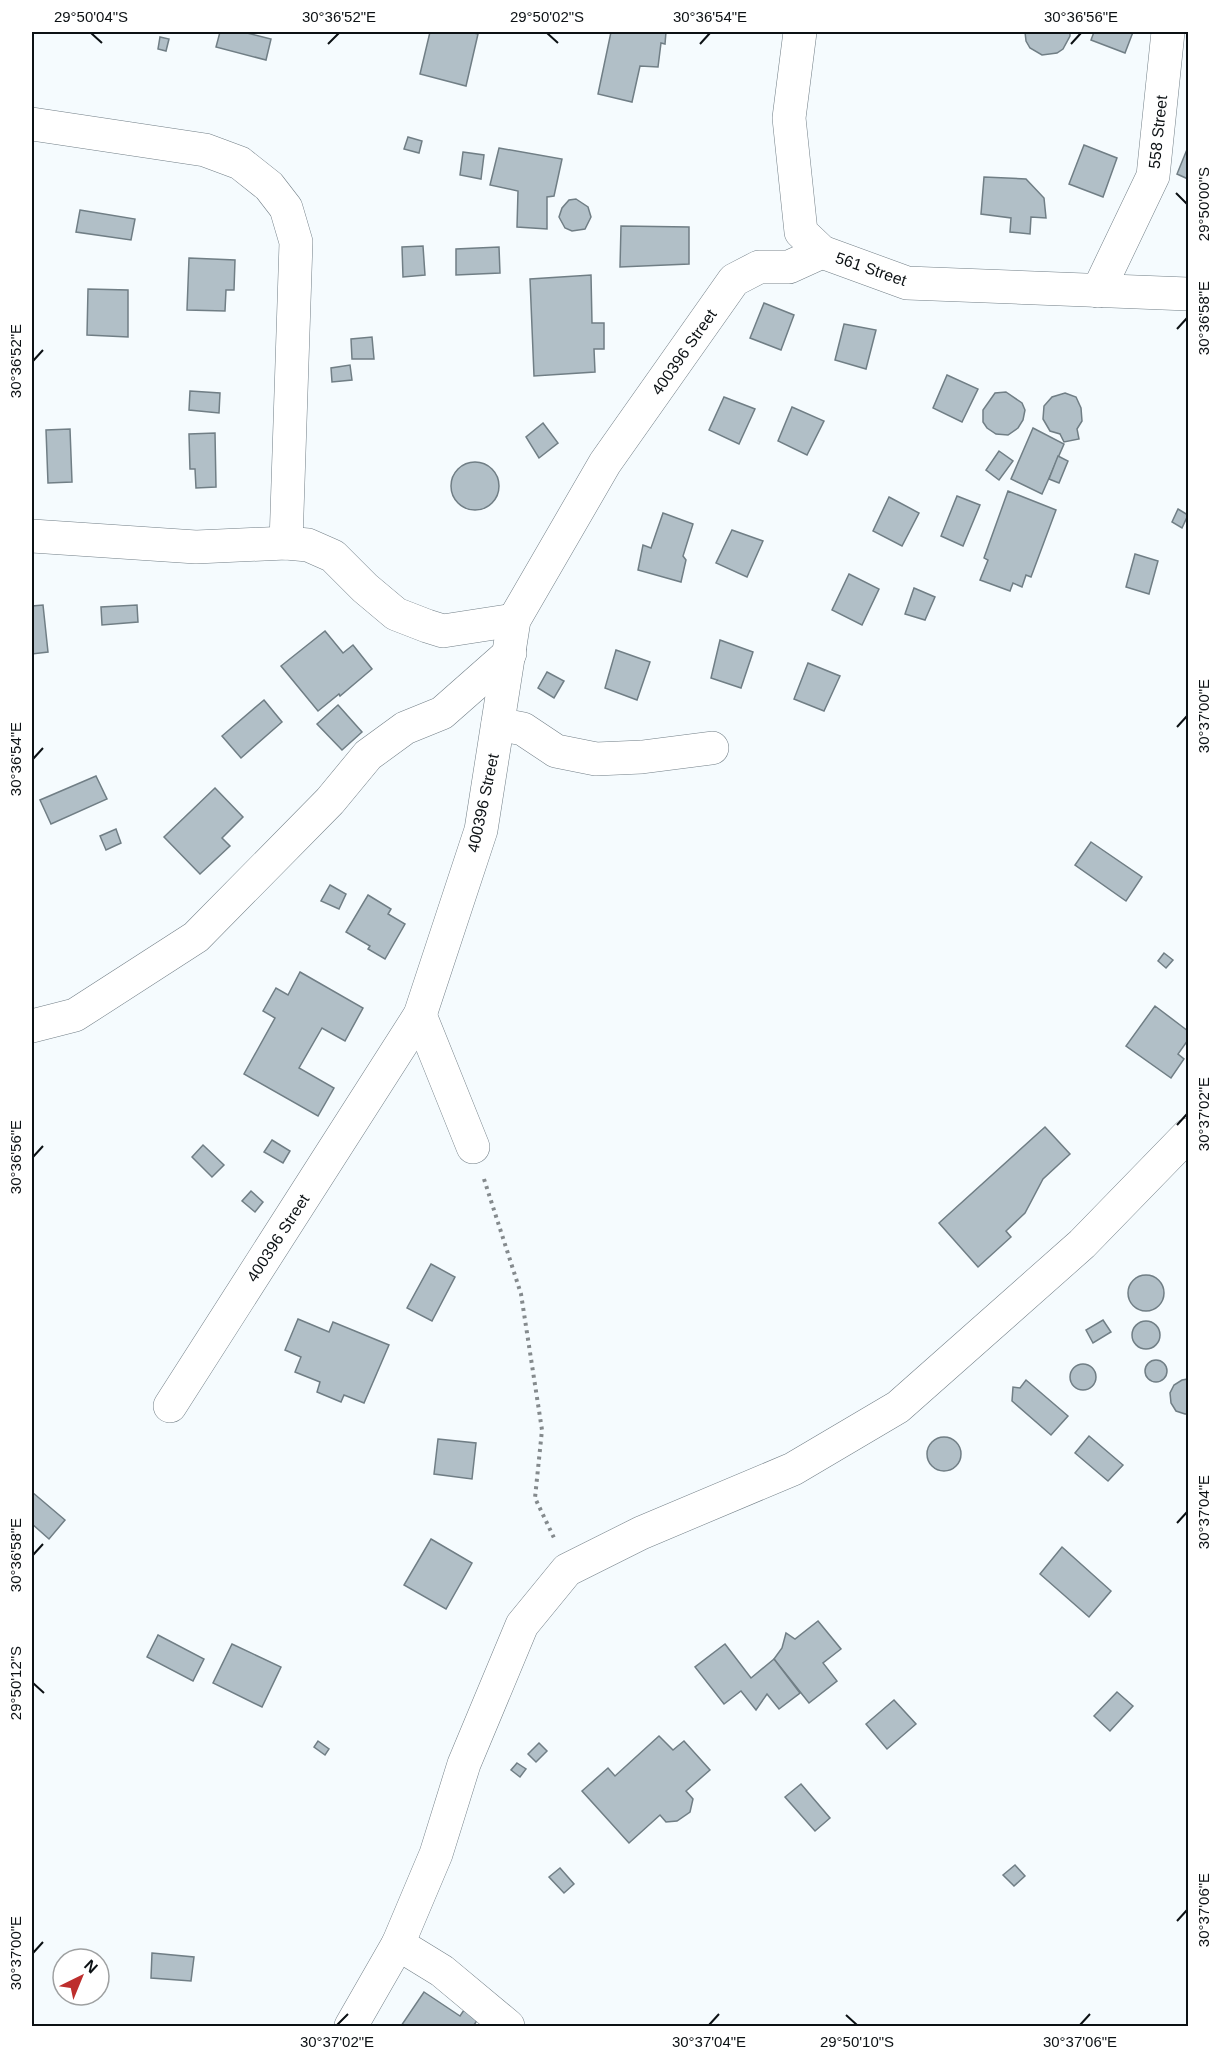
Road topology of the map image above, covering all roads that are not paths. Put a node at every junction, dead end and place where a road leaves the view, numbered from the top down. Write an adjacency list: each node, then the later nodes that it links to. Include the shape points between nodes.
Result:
1 (800, 32): 4 (street, 561 Street, via 789,118 801,232)
2 (1168, 32): 5 (street, 558 Street, via 1153,176)
3 (32, 124): 8 (street, via 205,150 240,163 269,186 286,208 296,242)
4 (822, 252): 5 (street, 561 Street, via 907,283); 9 (street, 400396 Street, via 789,267 759,267 734,280 605,463)
5 (1098, 291): 6 (street, 561 Street)
6 (1188, 294)
7 (32, 536): 8 (street, via 196,547)
8 (286, 543): 9 (street, via 308,545 333,556 396,614 426,626 442,631)
9 (514, 620): 10 (street, 400396 Street)
10 (510, 653): 11 (street, 400396 Street); 14 (street, via 442,713 405,728 368,755 330,801 196,937 75,1015)
11 (498, 724): 12 (street, via 523,729 556,751 596,759); 13 (street, 400396 Street, via 481,830)
12 (712, 748)
13 (420, 1016): 16 (street); 17 (street, 400396 Street)
14 (32, 1026)
15 (1188, 1135): 18 (street, via 1082,1244 898,1407 794,1469 641,1533 567,1570 522,1625 464,1764 436,1854)
16 (473, 1147)
17 (170, 1406)
18 (398, 1944): 19 (street); 20 (street, via 442,1971)
19 (351, 2026)
20 (508, 2026)

